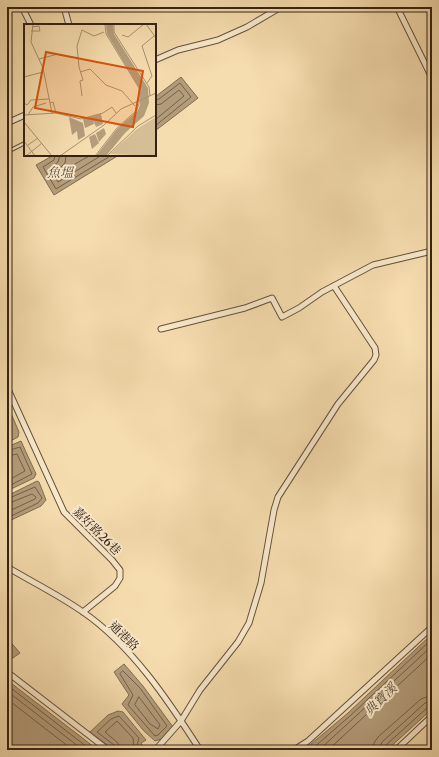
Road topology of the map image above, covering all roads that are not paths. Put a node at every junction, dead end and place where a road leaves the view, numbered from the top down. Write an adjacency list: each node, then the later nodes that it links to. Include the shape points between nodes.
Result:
1 (22, 7): 5 (street)
2 (64, 7): 6 (street)
3 (281, 7): 7 (street, via 218,40 178,50)
4 (397, 7): 8 (street)
5 (30, 24)
6 (69, 24)
7 (156, 60)
8 (432, 78)
9 (24, 115): 10 (street)
10 (7, 123)
11 (24, 144): 12 (lane)
12 (7, 152)
13 (432, 251): 14 (street, via 373,265)
14 (334, 286): 15 (street, via 282,317 272,298 245,308); 22 (street, via 375,348 374,360 338,404 278,497 261,583 250,623 200,690)
15 (161, 329)
16 (7, 387): 18 (street, 嘉好路26巷, via 64,512 120,570 120,578 115,586)
17 (7, 567): 18 (street, 通港路)
18 (83, 612): 22 (street, 通港路, via 121,645 148,675)
19 (432, 627): 26 (street, via 308,741)
20 (7, 672): 24 (street)
21 (432, 716): 27 (street)
22 (181, 721): 23 (street); 25 (street, 通港路)
23 (158, 747)
24 (108, 750)
25 (200, 750)
26 (291, 750)
27 (396, 750)

